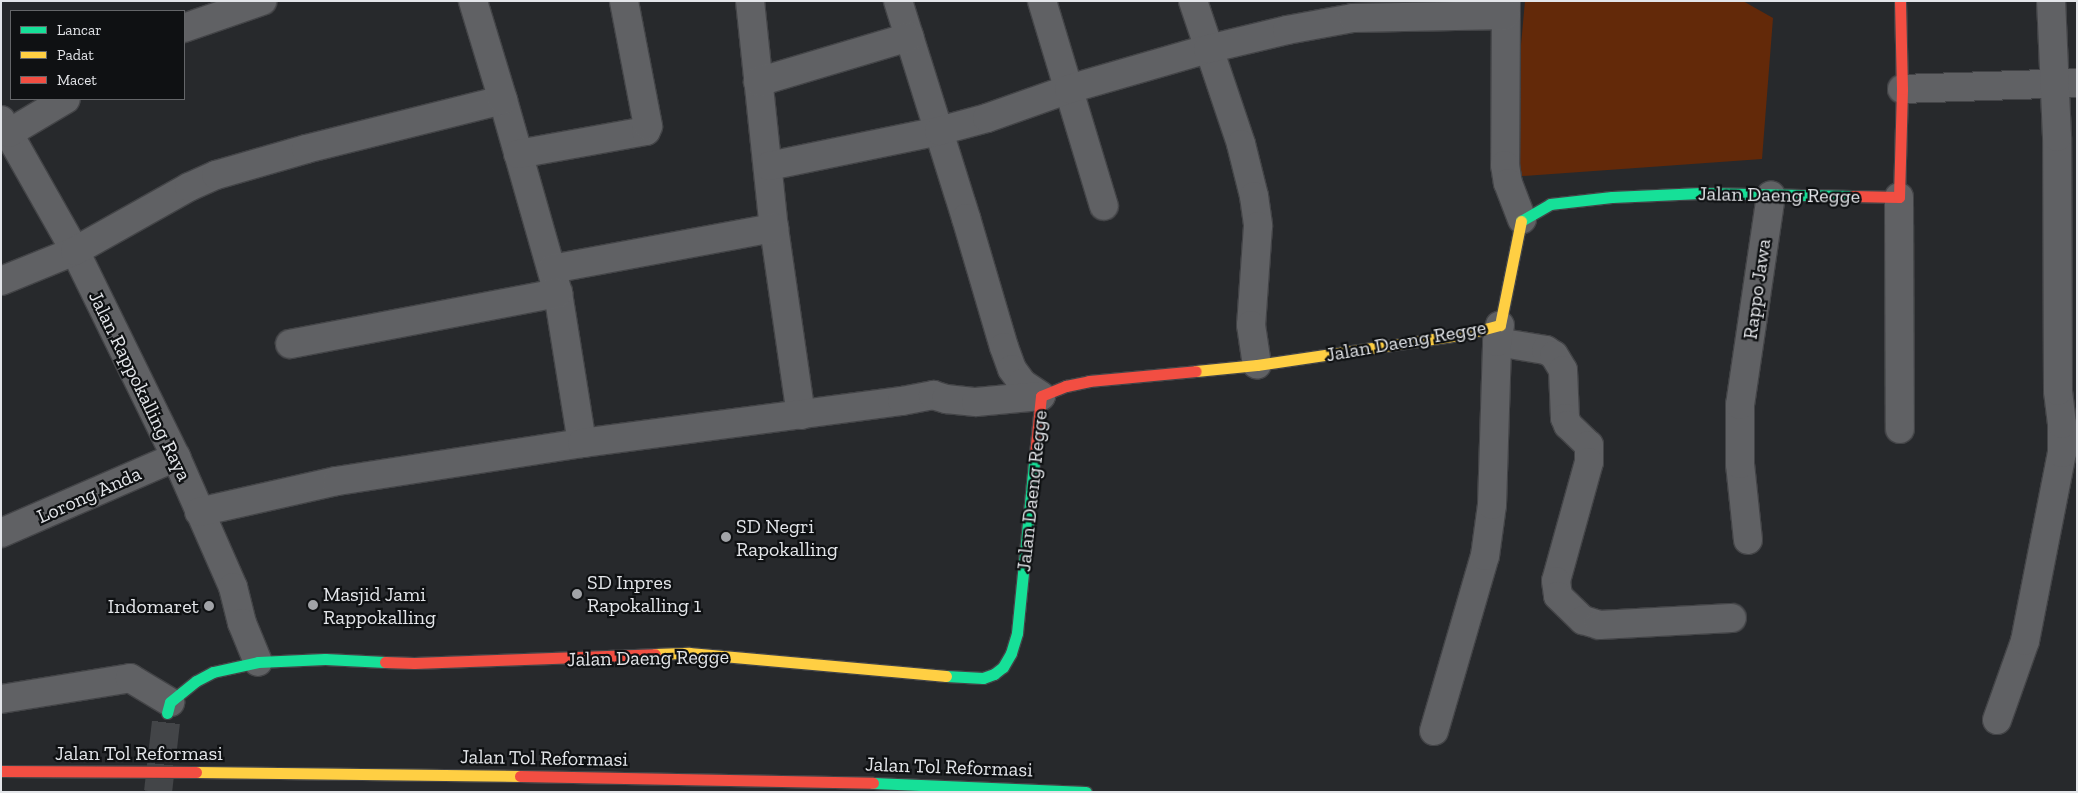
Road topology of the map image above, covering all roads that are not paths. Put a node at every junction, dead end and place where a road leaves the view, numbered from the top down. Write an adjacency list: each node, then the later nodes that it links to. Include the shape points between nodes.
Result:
1 (262, 1): 12 (street)
2 (473, 1): 20 (street)
3 (624, 1): 23 (street, via 648,126 646,131)
4 (750, 1): 15 (street)
5 (898, 1): 13 (street)
6 (1042, 1): 17 (street)
7 (1193, 1): 14 (street)
8 (1900, 1): 18 (main road)
9 (2051, 1): 16 (street)
10 (1506, 8): 11 (street); 28 (street, via 1505,165 1508,183)
11 (1351, 9): 14 (street, via 1287,30)
12 (185, 28)
13 (909, 37): 15 (street); 22 (street)
14 (1208, 49): 17 (street); 35 (street, via 1241,144 1256,212 1252,325)
15 (758, 82): 24 (street)
16 (2065, 83): 18 (street); 38 (street, via 2057,137 2058,391)
17 (1069, 89): 22 (street); 27 (street)
18 (1902, 89): 26 (main road)
19 (64, 100): 21 (street)
20 (502, 100): 23 (street); 30 (street, via 216,175)
21 (5, 126): 30 (street, Jalan Rappokalling Raya)
22 (939, 131): 24 (street); 36 (street, via 1012,369 1022,382)
23 (518, 154): 32 (street)
24 (769, 166): 29 (street)
25 (1770, 195): 26 (main road, Jalan Daeng Regge); 28 (main road, Jalan Daeng Regge, via 1701,193 1566,202 1550,204); 44 (street, Rappo Jawa, via 1740,405 1740,464)
26 (1899, 197): 39 (street)
27 (1104, 206)
28 (1522, 219): 33 (main road, Jalan Daeng Regge)
29 (774, 228): 32 (street); 37 (street)
30 (75, 251): 31 (street); 41 (street, Jalan Rappokalling Raya)
31 (1, 281)
32 (555, 281): 34 (street); 40 (street)
33 (1498, 333): 35 (main road, Jalan Daeng Regge, via 1466,334); 45 (street, via 1554,354 1563,370 1565,418 1589,445 1589,462 1556,581 1558,596 1583,620 1599,626); 50 (street, via 1492,506 1485,556)
34 (290, 344)
35 (1257, 365): 36 (main road, Jalan Daeng Regge, via 1089,381)
36 (1041, 396): 37 (street, via 976,402 946,399 933,394); 46 (main road, Jalan Daeng Regge, via 1017,633 1003,667 983,678 689,654 414,663)
37 (801, 415): 40 (street)
38 (2069, 427): 49 (street, via 2026,641)
39 (1900, 429)
40 (582, 443): 42 (street, via 336,481)
41 (176, 457): 42 (street, Jalan Rappokalling Raya); 43 (street, Lorong Anda)
42 (198, 512): 46 (street, Jalan Rappokalling Raya, via 233,587 242,623)
43 (1, 533)
44 (1748, 540)
45 (1732, 618)
46 (258, 662): 48 (main road, Jalan Daeng Regge, via 213,672 196,681)
47 (1, 699): 48 (street, via 130,678)
48 (169, 707)
49 (1996, 720)
50 (1434, 731)
51 (1, 771): 52 (main road, Jalan Tol Reformasi, via 300,772 890,782)
52 (1086, 792)

